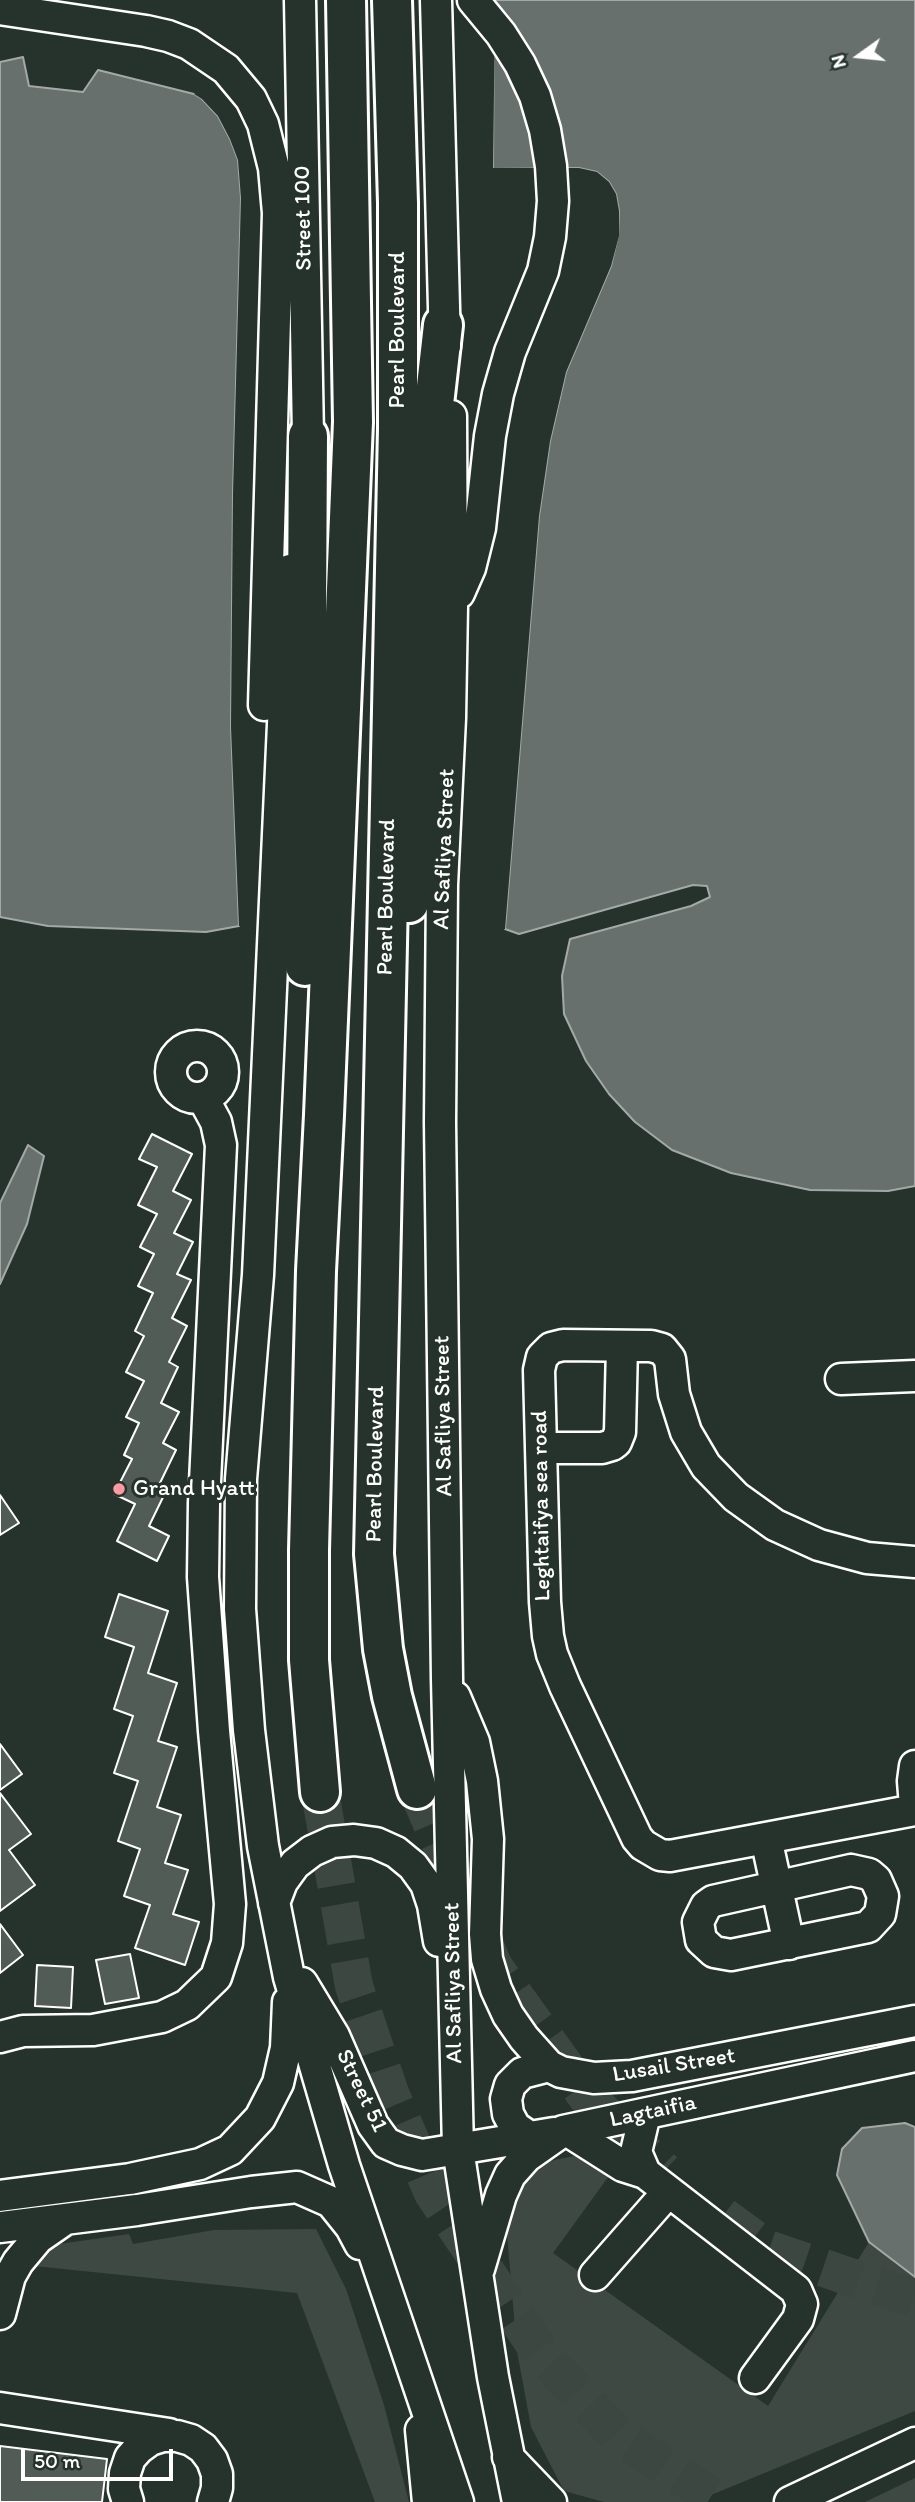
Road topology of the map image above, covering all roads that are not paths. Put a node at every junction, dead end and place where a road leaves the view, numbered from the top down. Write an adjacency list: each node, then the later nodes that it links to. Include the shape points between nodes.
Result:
1 (300, 0): 8 (street, Street 100)
2 (346, 0): 13 (main road, Pearl Boulevard, via 353,422)
3 (392, 0): 12 (main road, Pearl Boulevard, via 398,428)
4 (436, 0): 7 (street)
5 (473, 0): 9 (street, via 501,34 535,96 545,130 553,201 543,271 498,394 478,538)
6 (0, 9): 10 (street, via 168,36 189,44 234,77 263,124 274,168 278,213 264,681 267,749)
7 (443, 325): 9 (street, Al Safliya Street, via 453,470); 12 (main road, via 434,404 425,749)
8 (308, 436): 10 (street, via 291,562); 13 (main road, via 303,1179 306,1225)
9 (452, 606): 19 (street, Al Safliya Street, via 442,885 440,1122)
10 (279, 817): 26 (street, via 258,1275 239,1547 249,1730)
11 (204, 1098): 30 (street, via 221,1145 203,1577 230,1904 227,1943 216,1977 187,2004 162,2017 93,2030)
12 (383, 1158): 21 (main road, Pearl Boulevard, via 374,1554 383,1650)
13 (316, 1270): 22 (main road, Pearl Boulevard, via 309,1660)
14 (622, 1346): 17 (street, via 616,1442 602,1448); 17 (street, Leghtaifya sea road, via 557,1346 541,1357); 18 (street, Leghtaifya sea road, via 657,1346 667,1353 686,1432 706,1466 755,1512 796,1535 843,1553)
15 (915, 1376): 16 (street)
16 (841, 1379)
17 (541, 1448): 24 (street, Leghtaifya sea road, via 545,1619 552,1654 637,1838 651,1851 670,1856)
18 (915, 1562)
19 (447, 1679): 31 (street, Al Safliya Street); 33 (street, via 474,1742 482,1781 488,1839 485,1934 490,1969 508,2015)
20 (915, 1766): 23 (street)
21 (417, 1789)
22 (320, 1792)
23 (915, 1808): 24 (street, Leghtaifya sea road)
24 (766, 1838): 25 (street)
25 (776, 1886): 27 (street); 27 (street, via 713,1901 701,1914 698,1931 707,1947 722,1955); 27 (street, via 860,1870 876,1880 883,1896 880,1914 867,1927)
26 (274, 1903): 28 (street); 31 (street, via 295,1864 332,1842 365,1841 396,1852 426,1884 433,1905)
27 (789, 1944)
28 (287, 1966): 37 (street, Street 51, via 334,2036 373,2125 386,2143 422,2155); 39 (street, via 286,2048 278,2083 260,2118 230,2150 200,2164 130,2179); 44 (street, via 344,2165)
29 (915, 2021): 33 (street, Lusail Street, via 632,2076 594,2078)
30 (8, 2029)
31 (455, 2038): 37 (street, Al Safliya Street)
32 (915, 2056): 34 (street, Lagtaifia)
33 (549, 2066): 36 (street, via 522,2073 510,2085 508,2114 515,2127)
34 (645, 2114): 35 (street, Lagtaifia); 38 (street, via 636,2152)
35 (566, 2131): 36 (street, Street 51); 38 (street); 43 (street, Lagtaifia, via 526,2157 510,2175)
36 (528, 2136): 37 (street, Street 51)
37 (458, 2149): 43 (street, Al Safliya Street)
38 (656, 2182): 42 (street); 46 (street, via 791,2284 800,2297 798,2319)
39 (4, 2192)
40 (65, 2220): 41 (street); 44 (street, via 298,2187 331,2202 351,2227); 45 (street, via 38,2238 18,2262)
41 (1, 2228)
42 (595, 2275)
43 (477, 2277): 52 (street, Al Safliya Street)
44 (393, 2305): 47 (street)
45 (0, 2314)
46 (755, 2378)
47 (416, 2381): 56 (street); 57 (street)
48 (0, 2408): 49 (street)
49 (122, 2427): 50 (street); 53 (street)
50 (177, 2436): 53 (street, via 150,2440); 54 (street, via 203,2448 214,2467)
51 (915, 2443): 60 (street)
52 (508, 2457): 58 (street, Al Safliya Street); 59 (street)
53 (130, 2458): 55 (street, via 124,2473)
54 (217, 2497)
55 (128, 2502)
56 (428, 2502)
57 (458, 2502)
58 (518, 2502)
59 (551, 2502)
60 (790, 2502)

